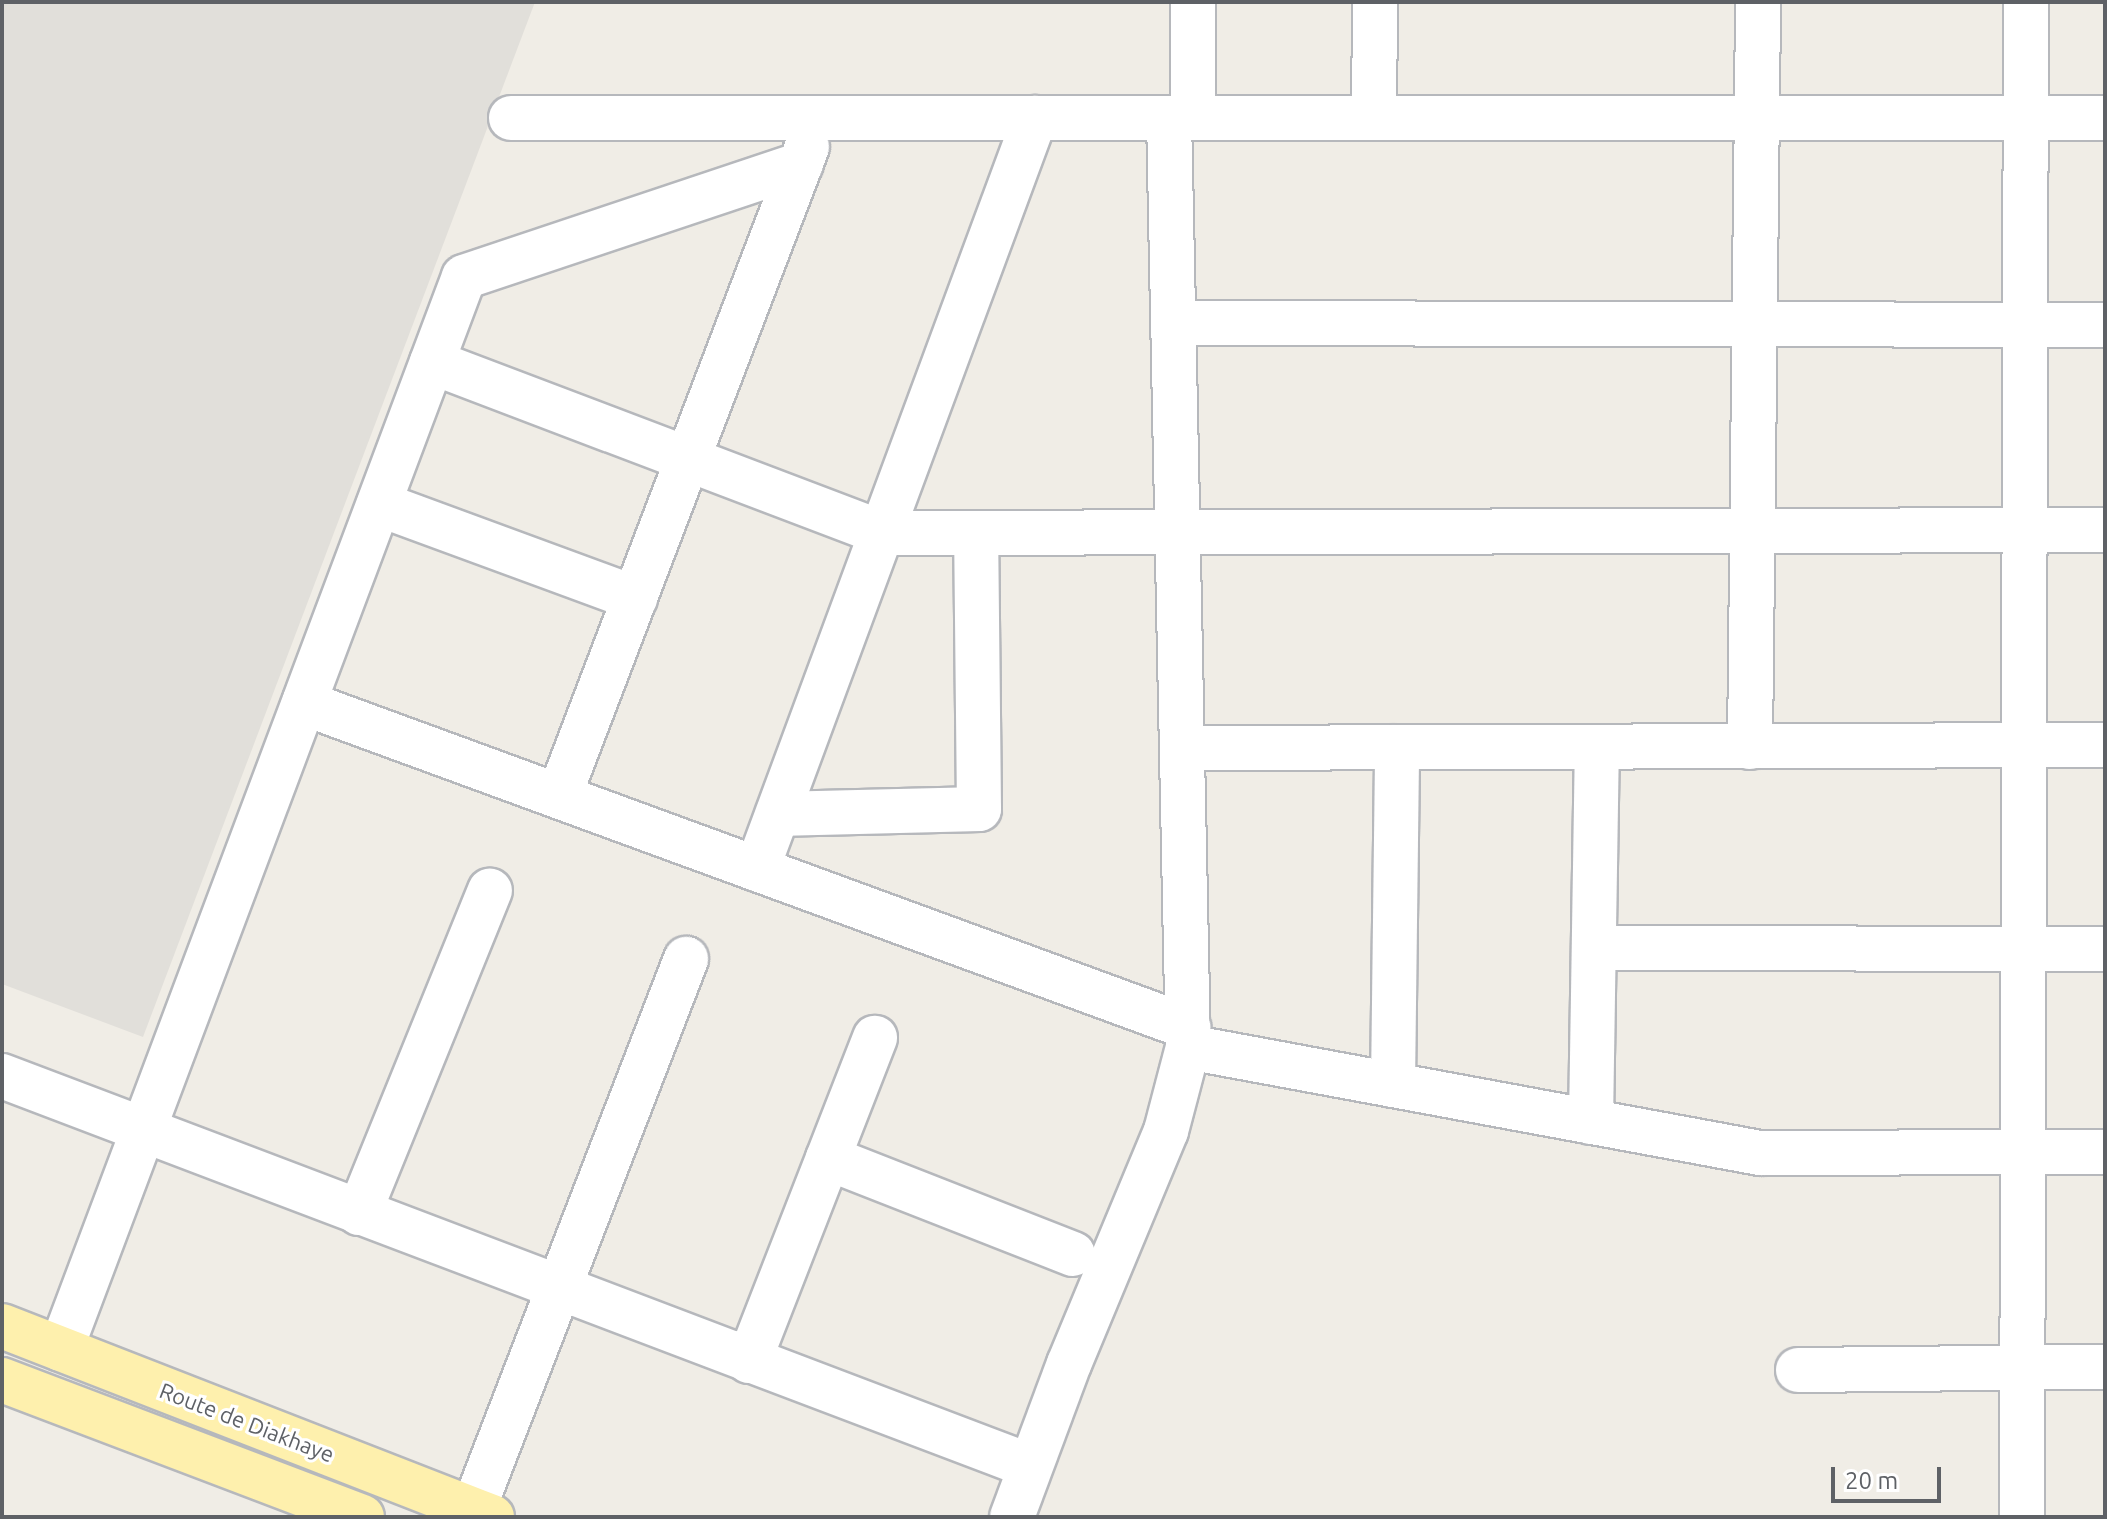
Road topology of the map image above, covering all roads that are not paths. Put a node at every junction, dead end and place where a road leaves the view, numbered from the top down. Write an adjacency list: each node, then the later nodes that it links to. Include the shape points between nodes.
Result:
1 (1193, 2): 8 (street)
2 (1375, 2): 9 (street)
3 (1758, 2): 10 (street)
4 (2026, 2): 11 (street)
5 (511, 118): 6 (street)
6 (817, 118): 7 (street); 13 (street)
7 (1035, 118): 8 (street); 24 (street)
8 (1181, 118): 9 (street); 14 (street)
9 (1374, 118): 10 (street)
10 (1756, 118): 11 (street); 15 (street)
11 (2026, 118): 12 (street); 16 (street)
12 (2105, 118)
13 (801, 164): 18 (street, via 464,277); 19 (street)
14 (1174, 323): 15 (street); 26 (street)
15 (1755, 324): 16 (street); 23 (street)
16 (2025, 324): 17 (street); 21 (street)
17 (2105, 325)
18 (432, 362): 19 (street); 20 (street)
19 (687, 461): 24 (street); 27 (street)
20 (379, 504): 27 (street); 28 (street)
21 (2025, 530): 22 (street); 23 (street); 30 (street)
22 (2105, 530)
23 (1752, 531): 26 (street); 33 (street)
24 (882, 533): 25 (street); 36 (street)
25 (976, 533): 26 (street); 36 (street, via 979,809)
26 (1178, 533): 34 (street)
27 (635, 598): 35 (street)
28 (304, 703): 35 (street); 48 (street)
29 (2105, 745): 30 (street)
30 (2024, 746): 33 (street); 40 (street)
31 (1397, 747): 32 (street); 34 (street); 46 (street)
32 (1597, 747): 33 (street); 39 (street)
33 (1750, 747)
34 (1182, 748): 43 (street)
35 (559, 796): 37 (street)
36 (778, 814): 37 (street)
37 (757, 869): 43 (street)
38 (490, 891): 52 (street)
39 (1594, 948): 40 (street); 47 (street)
40 (2024, 949): 41 (street); 49 (street)
41 (2105, 949)
42 (686, 959): 54 (street)
43 (1188, 1037): 46 (street); 62 (street, via 1166,1131)
44 (875, 1038): 51 (street)
45 (2, 1076): 48 (street)
46 (1393, 1085): 47 (street)
47 (1591, 1122): 49 (street, via 1760,1153)
48 (143, 1130): 52 (street); 56 (street)
49 (2023, 1152): 50 (street); 59 (street)
50 (2105, 1152)
51 (828, 1158): 53 (street); 57 (street)
52 (359, 1213): 54 (street)
53 (1073, 1254)
54 (555, 1289): 57 (street); 63 (street)
55 (2, 1326): 56 (main road, Route de Diakhaye)
56 (61, 1349): 63 (main road, Route de Diakhaye)
57 (749, 1361): 62 (street)
58 (2105, 1367): 59 (street)
59 (2022, 1368): 60 (street); 66 (street)
60 (1798, 1370)
61 (2, 1380): 64 (main road)
62 (1030, 1466): 65 (street)
63 (482, 1513)
64 (348, 1514)
65 (1012, 1517)
66 (2022, 1517)

